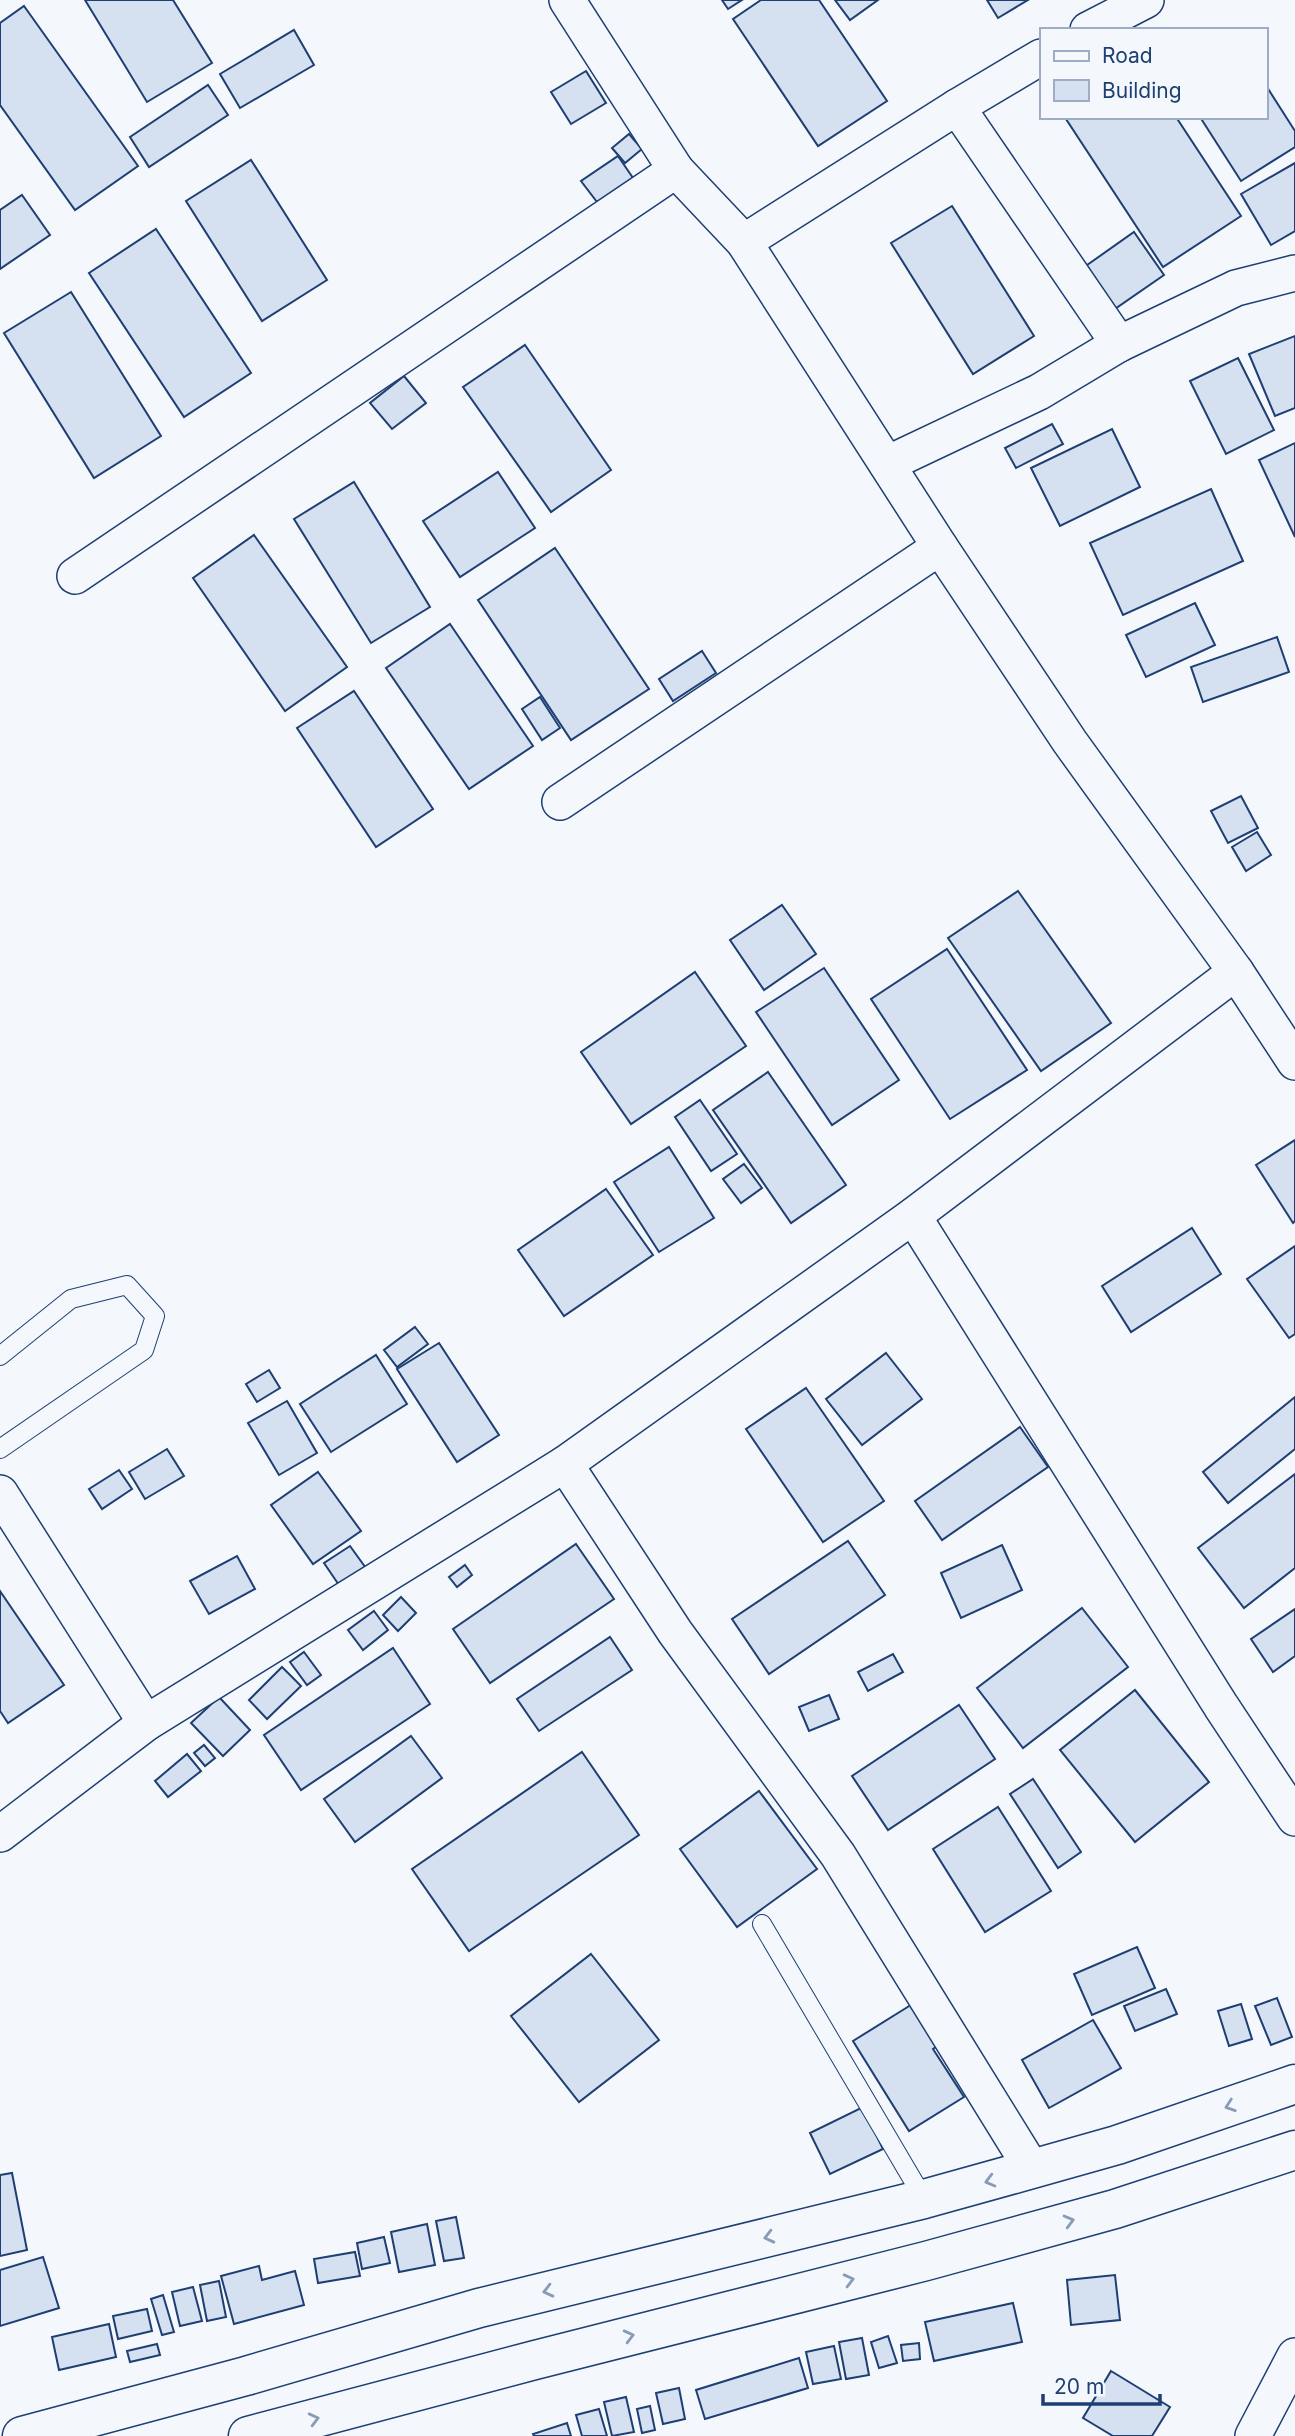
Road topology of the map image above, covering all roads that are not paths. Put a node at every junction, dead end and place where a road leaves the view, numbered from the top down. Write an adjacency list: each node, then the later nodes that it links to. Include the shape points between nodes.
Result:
1 (566, 0): 6 (street)
2 (1146, 0): 3 (street)
3 (1092, 28)
4 (1040, 58): 5 (street)
5 (957, 107): 7 (street); 9 (street)
6 (676, 170): 7 (street); 12 (street)
7 (744, 242): 10 (street)
8 (1295, 273): 9 (street, via 1236,288)
9 (1119, 344): 10 (street, via 1039,392)
10 (887, 464): 11 (street)
11 (940, 547): 13 (street); 14 (street, via 1070,742)
12 (75, 576)
13 (560, 802)
14 (1236, 972): 15 (street); 16 (street)
15 (1295, 1062)
16 (913, 1216): 19 (street); 22 (street)
17 (0, 1356): 18 (lane, via 71,1298 127,1285 155,1317 144,1350)
18 (0, 1449)
19 (565, 1464): 21 (street); 27 (street, via 675,1632 838,1855)
20 (0, 1493): 21 (street)
21 (146, 1723): 23 (street)
22 (1295, 1818)
23 (0, 1834)
24 (762, 1924): 28 (lane)
25 (1295, 2084): 27 (main road, one-way to 27)
26 (1295, 2150): 31 (main road, one-way to 26, via 926,2261 1115,2209)
27 (1032, 2169): 28 (main road, one-way to 28)
28 (924, 2199): 30 (main road, one-way to 30, via 480,2308)
29 (1295, 2356): 32 (street)
30 (22, 2436)
31 (248, 2436)
32 (1253, 2436)

